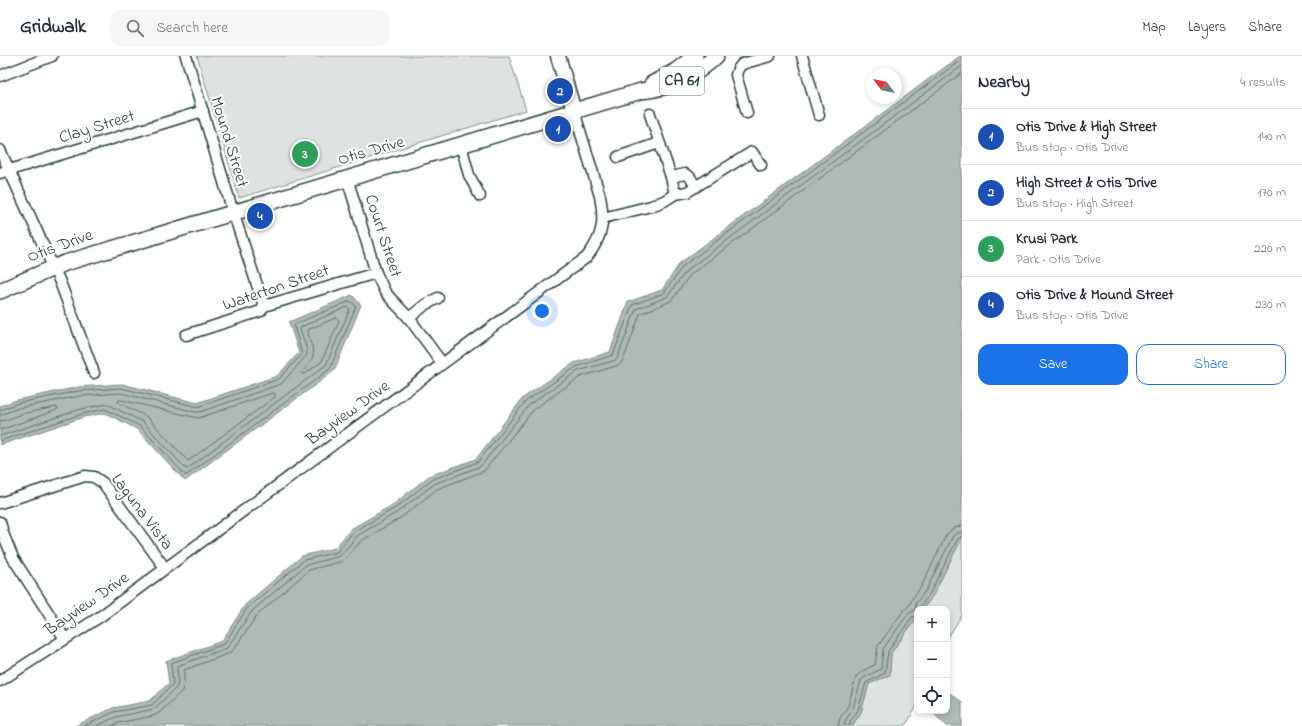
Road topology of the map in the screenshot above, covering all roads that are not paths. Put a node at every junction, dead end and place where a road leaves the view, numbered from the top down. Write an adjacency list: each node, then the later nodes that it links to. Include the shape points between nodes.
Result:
1 (52, 56): 8 (street)
2 (186, 56): 11 (street, Mound Street)
3 (558, 56): 12 (main road)
4 (694, 56): 10 (main road, Otis Drive / CA 61, via 676,71)
5 (716, 56): 10 (main road, Otis Drive / CA 61, via 678,83)
6 (770, 56): 13 (street, via 742,64 738,69 736,74)
7 (802, 56): 15 (street)
8 (33, 59): 9 (street)
9 (0, 76)
10 (641, 91): 12 (main road, Otis Drive / CA 61)
11 (203, 111): 21 (street, Clay Street); 27 (street, Mound Street)
12 (574, 111): 17 (main road, Otis Drive / CA 61); 28 (street, Bayview Drive, via 600,196)
13 (747, 113)
14 (650, 114): 16 (street)
15 (818, 115)
16 (659, 142): 19 (street); 22 (street)
17 (461, 145): 23 (main road, Otis Drive / CA 61); 26 (street, via 469,175)
18 (0, 150): 21 (street)
19 (618, 157)
20 (761, 165): 24 (street, via 752,152)
21 (5, 172): 29 (street)
22 (671, 177): 24 (street, via 685,174); 25 (street)
23 (347, 178): 27 (main road, Otis Drive / CA 61); 30 (street, Court Street)
24 (696, 186): 25 (street, via 687,192)
25 (675, 194): 28 (street, via 651,206)
26 (480, 196)
27 (233, 212): 29 (main road, Otis Drive / CA 61); 33 (street, Mound Street)
28 (603, 218): 36 (street, Bayview Drive, via 596,245 587,256)
29 (53, 267): 31 (main road, Otis Drive / CA 61); 37 (street)
30 (376, 273): 33 (street, Waterton Street); 34 (street, Court Street, via 386,292)
31 (0, 291)
32 (438, 298): 34 (street)
33 (264, 306): 35 (street, Waterton Street, via 261,311)
34 (409, 318): 36 (street, Court Street)
35 (186, 335)
36 (442, 363): 40 (street, Bayview Drive)
37 (94, 373)
38 (0, 503): 40 (street, Laguna Vista, via 85,476 94,477 103,483)
39 (0, 522): 41 (street, via 13,558)
40 (165, 568): 41 (street, Bayview Drive)
41 (66, 639): 42 (street, Bayview Drive)
42 (0, 681)

